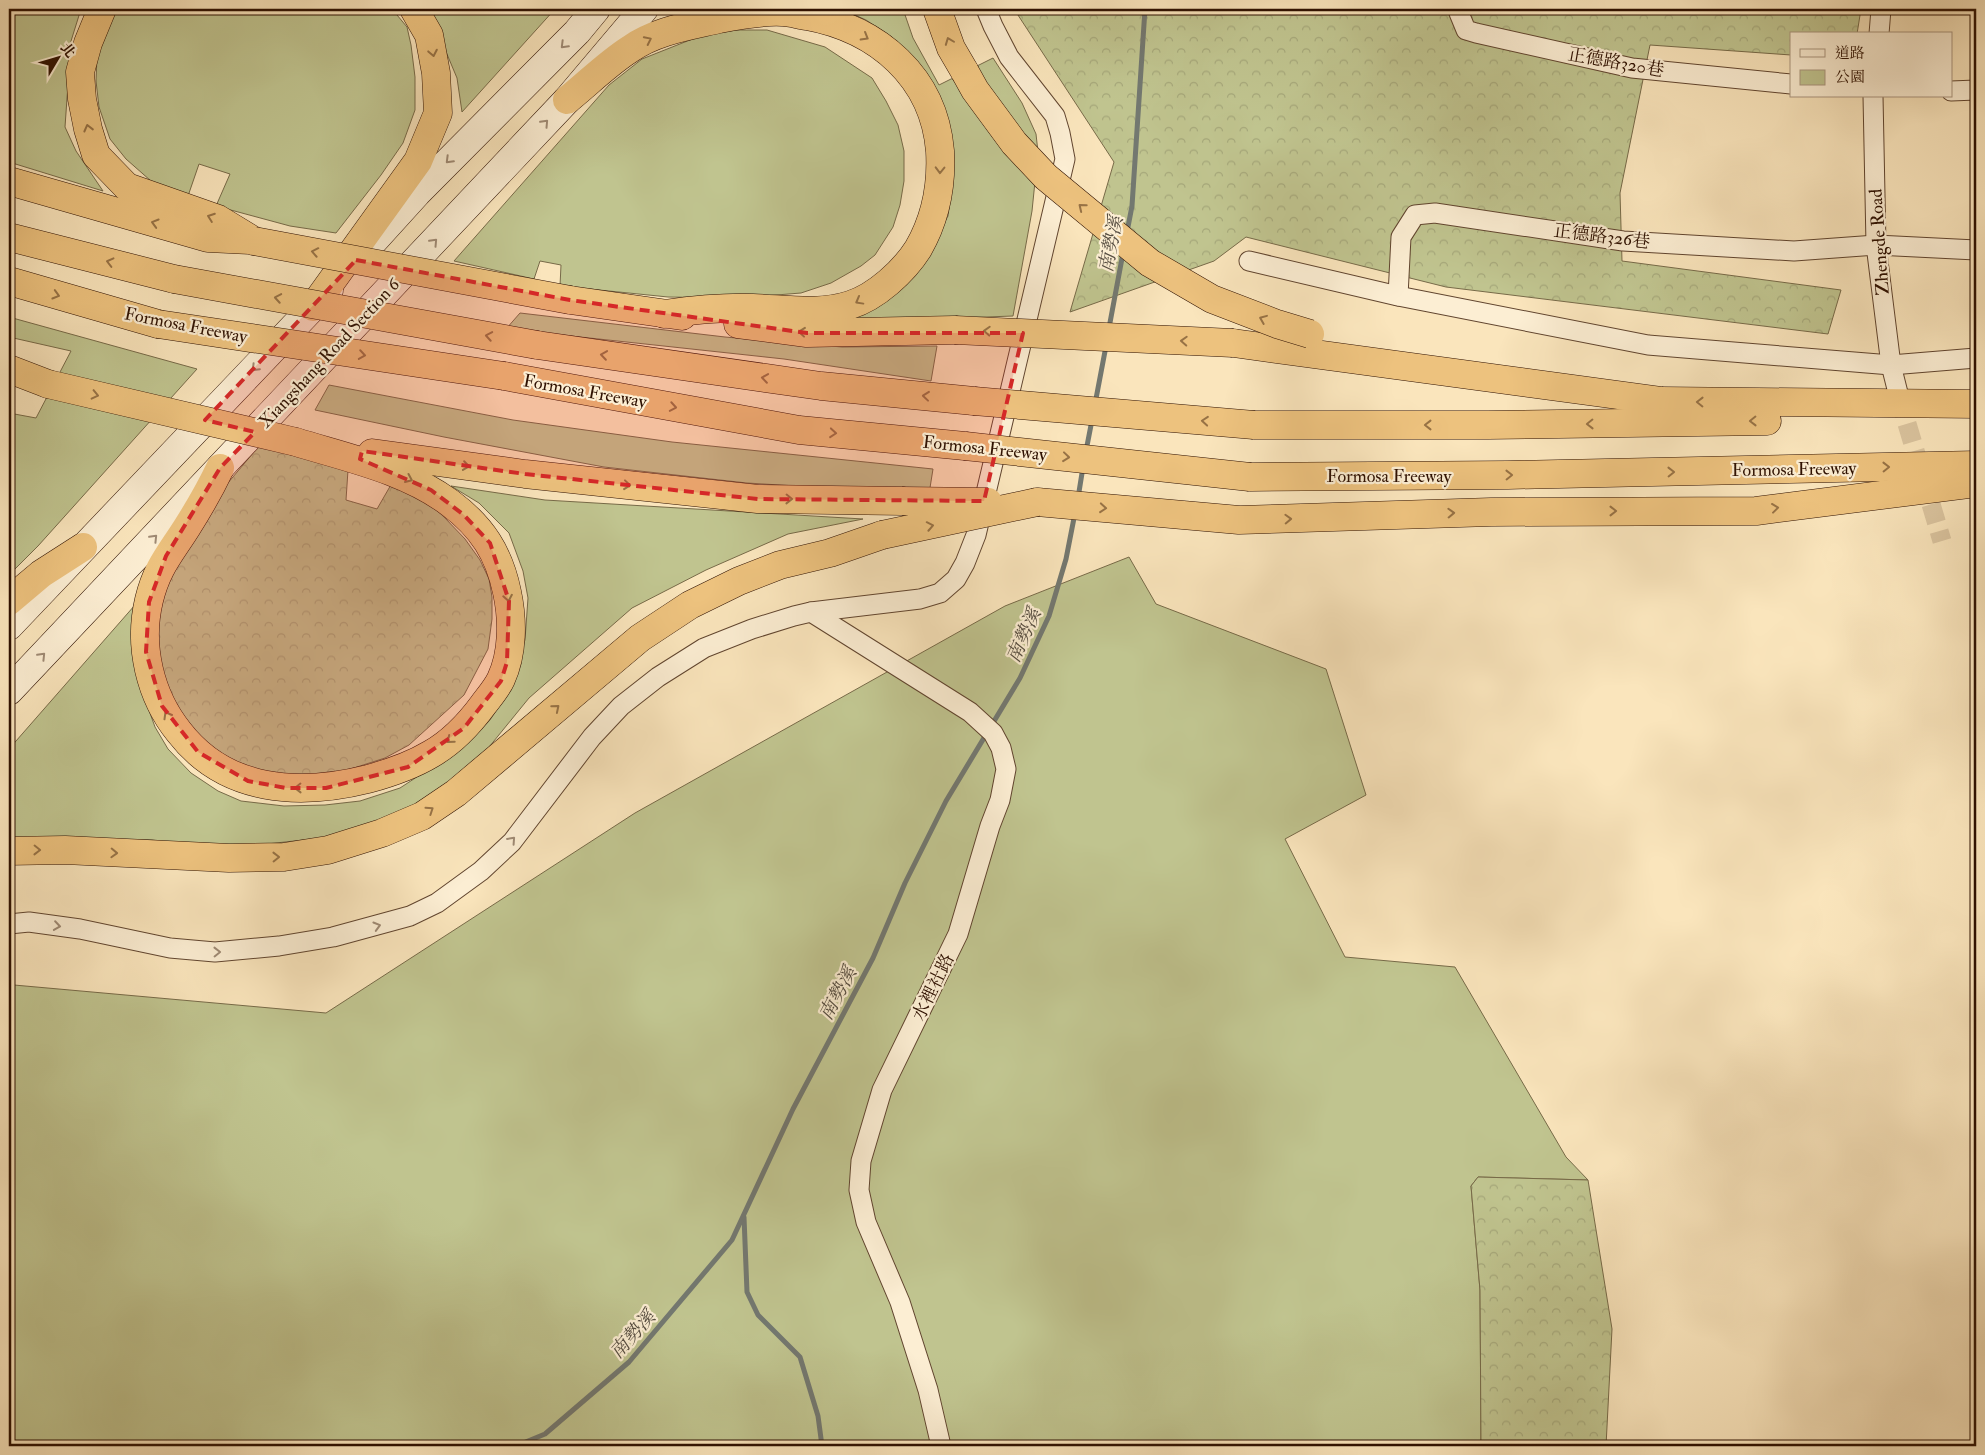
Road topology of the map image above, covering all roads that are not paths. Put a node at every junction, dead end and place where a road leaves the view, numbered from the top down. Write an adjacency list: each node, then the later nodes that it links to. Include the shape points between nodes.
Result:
1 (102, 9): 17 (highway, one-way to 1, via 218,219 126,187 96,156 82,100 80,72)
2 (414, 9): 23 (highway, one-way to 23, via 429,35 436,73 438,114 418,161)
3 (596, 9): 23 (main road, one-way to 23, via 417,193)
4 (644, 9): 14 (main road, Xiangshang Road Section 6)
5 (937, 9): 29 (highway, one-way to 5, bridge, via 1348,345 1277,324 1212,298 1150,263 1046,177 1014,143 975,90 951,48)
6 (986, 9): 41 (street, via 1009,57 1055,116 1064,159 976,535 956,580 940,593 920,599)
7 (1460, 9): 10 (street, 正德路320巷, via 1466,30 1476,33 1632,68)
8 (1882, 9): 9 (street)
9 (1879, 32)
10 (1790, 84)
11 (1976, 90): 12 (street)
12 (1952, 92)
13 (1873, 98): 18 (street, Zhengde Road)
14 (568, 100): 24 (highway, one-way to 24, via 631,48 660,34 738,15 783,12 820,18 850,28 888,50 908,70 924,94 939,140 940,186 926,235 912,258 893,279 852,305 824,311 750,308); 36 (main road, Xiangshang Road Section 6, one-way to 14)
15 (9, 181): 17 (highway, one-way to 15, via 208,238)
16 (9, 237): 33 (highway, Formosa Freeway, one-way to 16, bridge, via 1821,420 1254,425 974,401 821,386 537,345 174,279)
17 (254, 241): 24 (highway, one-way to 17, bridge, via 570,300)
18 (1876, 245): 19 (street, 正德路326巷); 22 (street, 正德路326巷, via 1794,251 1622,241 1435,213 1416,215 1401,237); 26 (street, Zhengde Road)
19 (1976, 250)
20 (1249, 261): 22 (street)
21 (9, 281): 35 (highway, Formosa Freeway, one-way to 35, bridge, via 158,324 504,376 800,430 1250,477 1508,476)
22 (1398, 296): 26 (street, via 1648,345)
23 (313, 307): 39 (main road, one-way to 39)
24 (664, 314): 29 (highway, one-way to 24, bridge, via 1232,343 955,330 806,333)
25 (1976, 358): 26 (street)
26 (1891, 364): 31 (street, Zhengde Road)
27 (9, 369): 30 (highway)
28 (9, 381): 30 (highway)
29 (1518, 382): 32 (highway, one-way to 29, via 1662,401)
30 (48, 384): 34 (highway, one-way to 34, bridge)
31 (1898, 392)
32 (1976, 404)
33 (1976, 412)
34 (296, 442): 36 (highway, one-way to 36, via 390,471 437,494 464,515 490,543 505,581 510,607 510,641 500,680 478,713 448,742 416,762 388,774 326,788 286,788 248,781 230,774 198,752 177,731 162,706 146,652 149,602 166,556 197,512); 38 (highway, one-way to 38, bridge, via 525,474 758,499)
35 (1976, 465)
36 (220, 468): 43 (main road, Xiangshang Road Section 6, one-way to 36)
37 (1976, 483): 38 (highway, one-way to 37, via 1239,520 1491,512 1756,511)
38 (1037, 502): 44 (highway, one-way to 38, bridge, via 284,857 328,850 382,833 422,816 456,793 640,638 690,605 780,565 830,553 882,535)
39 (83, 547): 40 (highway, via 41,574); 42 (main road)
40 (9, 600)
41 (811, 612): 45 (street, one-way to 41, via 29,922 170,948 215,952 333,937 410,916 437,903 481,871 512,842 592,736 621,706 658,677 704,648 752,629); 46 (street, 水裡社路, via 970,712 988,729 1000,748 1006,769 1000,800 958,934 882,1090 861,1161 859,1190 866,1222 900,1302 928,1390)
42 (9, 626)
43 (9, 691)
44 (9, 851)
45 (9, 924)
46 (941, 1446)

